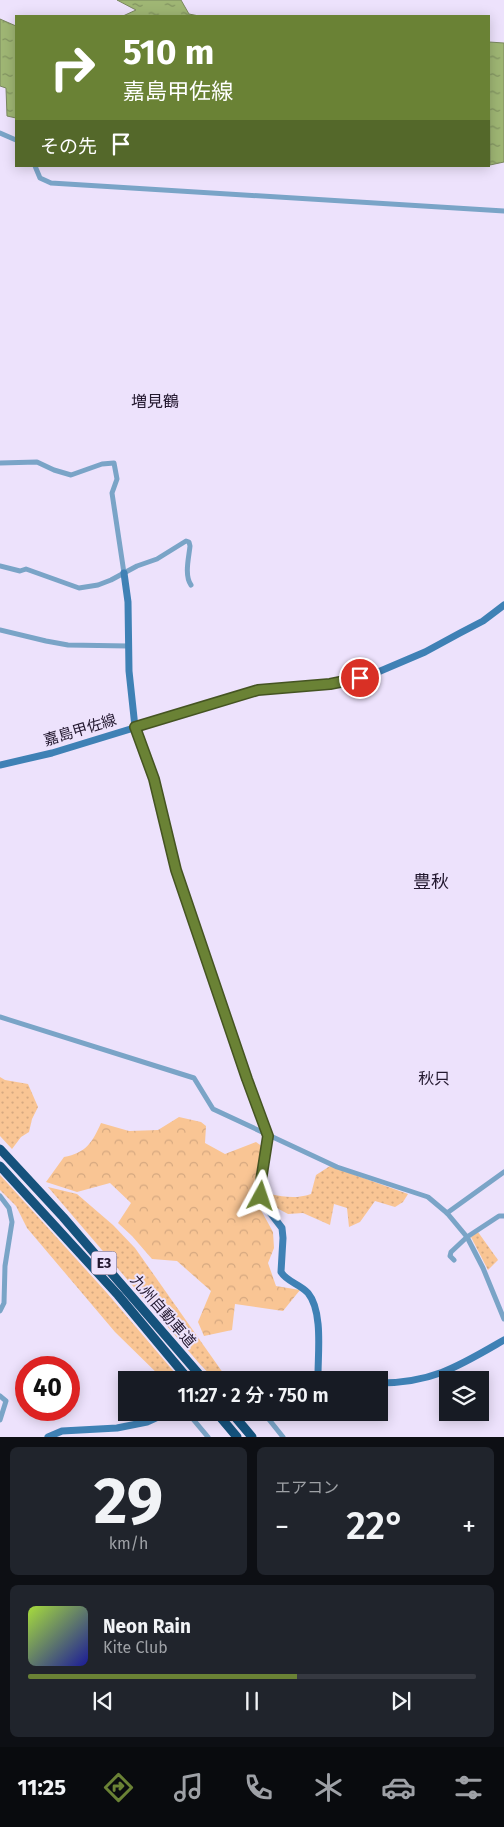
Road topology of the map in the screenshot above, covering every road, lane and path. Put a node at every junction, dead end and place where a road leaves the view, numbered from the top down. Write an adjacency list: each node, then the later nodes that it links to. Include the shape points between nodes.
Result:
1 (0, 133): 2 (street)
2 (15, 140)
3 (35, 167): 4 (street, via 40,178 61,184)
4 (504, 211)
5 (0, 463): 7 (street, via 37,462 71,475 102,464 114,464 118,479 112,493)
6 (0, 566): 7 (street, via 20,571 26,569 79,588 98,585)
7 (124, 573): 8 (street, via 186,541 190,546 187,574); 11 (street)
8 (191, 585)
9 (504, 605): 12 (street, 嘉島甲佐線, via 425,652 372,675 350,681 258,690)
10 (0, 630): 11 (street, via 68,645)
11 (128, 646): 12 (street)
12 (135, 727): 13 (street, 嘉島甲佐線, via 52,753); 15 (street, via 154,779 176,870)
13 (0, 765)
14 (0, 1017): 15 (street, via 194,1078 213,1108)
15 (268, 1136): 20 (street, via 337,1167 428,1197); 29 (street, via 260,1187 262,1202 282,1228 281,1272 304,1289 314,1302)
16 (0, 1149): 28 (highway, 九州自動車道 / E3)
17 (0, 1166): 27 (highway, 九州自動車道 / E3, via 118,1295)
18 (504, 1172): 20 (street)
19 (0, 1196): 24 (street, via 9,1208 12,1222)
20 (447, 1213): 22 (street)
21 (504, 1216): 22 (street)
22 (467, 1237): 23 (street, via 451,1252); 25 (street)
23 (454, 1260)
24 (1, 1308)
25 (504, 1319)
26 (504, 1340): 30 (street, via 432,1377)
27 (181, 1371)
28 (196, 1371)
29 (318, 1371)
30 (388, 1382)
31 (0, 1396): 32 (street, via 6,1402)
32 (0, 1420)
33 (149, 1421): 38 (street, via 117,1428 62,1431)
34 (195, 1421): 39 (street)
35 (224, 1421): 40 (highway)
36 (239, 1421): 41 (highway)
37 (270, 1421): 42 (street)
38 (48, 1437)
39 (208, 1437)
40 (237, 1437)
41 (252, 1437)
42 (283, 1437)

